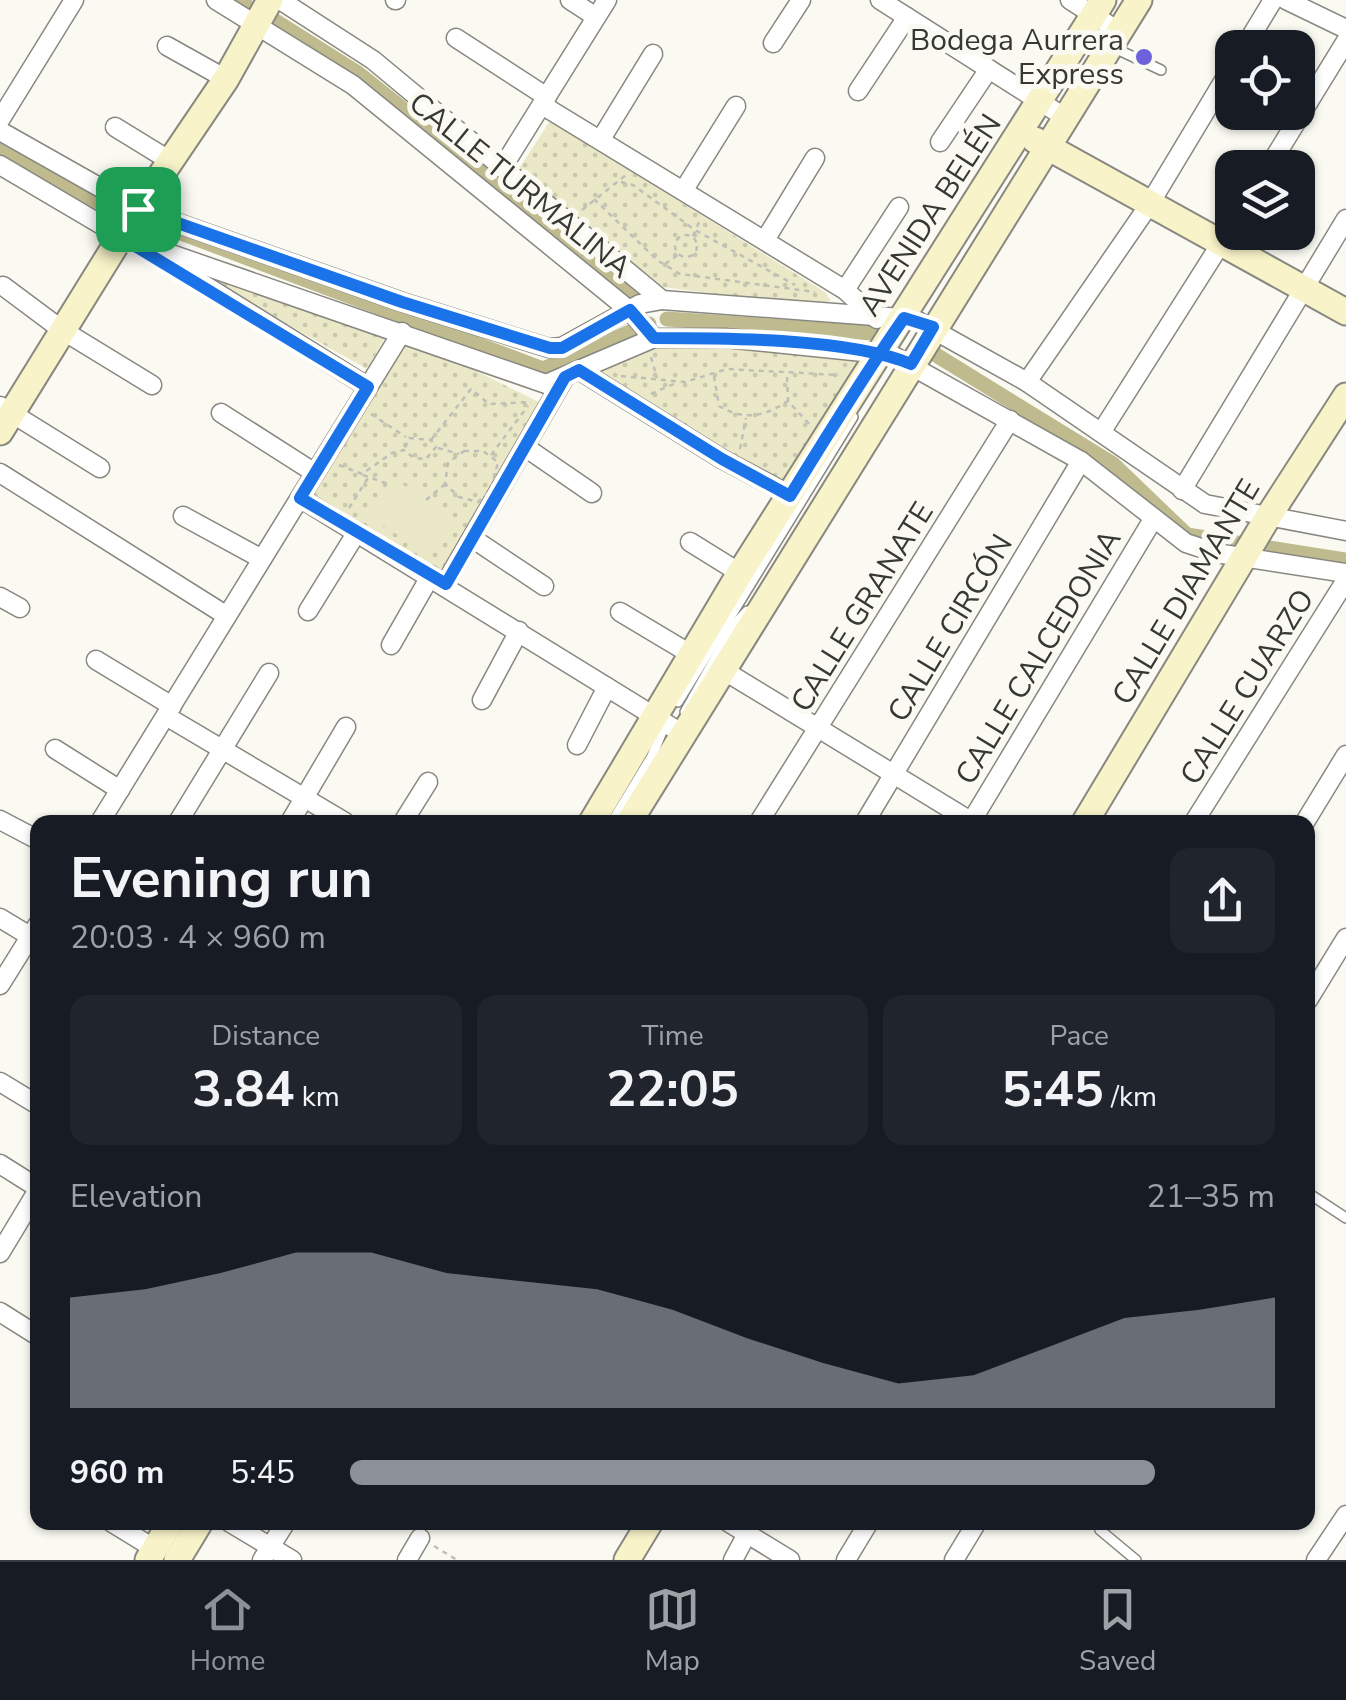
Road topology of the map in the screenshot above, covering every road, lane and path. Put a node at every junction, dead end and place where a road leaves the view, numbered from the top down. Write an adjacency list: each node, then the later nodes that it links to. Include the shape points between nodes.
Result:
1 (74, 0): 33 (street)
2 (216, 0): 16 (street, CALLE TURMALINA)
3 (270, 0): 16 (main road)
4 (280, 0): 44 (street, CALLE TURMALINA, via 373,60)
5 (570, 0): 14 (street)
6 (607, 0): 14 (street)
7 (801, 0): 22 (street)
8 (880, 0): 15 (street)
9 (1070, 0): 17 (street)
10 (1130, 0): 17 (lane)
11 (1139, 0): 17 (main road, AVENIDA BELÉN)
12 (1273, 0): 19 (street)
13 (1286, 0): 18 (street)
14 (596, 17): 30 (street)
15 (907, 17): 25 (street); 28 (street)
16 (257, 24): 27 (main road); 66 (street, CALLE TURMALINA, via 353,85)
17 (1103, 25): 26 (lane); 32 (main road, AVENIDA BELÉN)
18 (1346, 29)
19 (1255, 30)
20 (456, 38): 30 (street)
21 (1346, 41): 39 (street)
22 (773, 43)
23 (167, 46): 27 (street)
24 (653, 54): 36 (street)
25 (989, 69): 32 (street); 38 (street)
26 (1161, 70)
27 (226, 79): 42 (main road)
28 (858, 91)
29 (1215, 95): 48 (street)
30 (545, 101): 36 (street); 44 (street)
31 (736, 106): 46 (street)
32 (1054, 110): 37 (main road, AVENIDA BELÉN)
33 (0, 120)
34 (114, 128): 42 (street)
35 (0, 132): 50 (street)
36 (601, 139): 40 (street)
37 (1035, 140): 48 (main road); 69 (main road, AVENIDA BELÉN)
38 (940, 142)
39 (1279, 150)
40 (636, 158): 45 (path); 46 (street)
41 (814, 158): 55 (street)
42 (172, 162): 50 (main road)
43 (0, 165): 54 (street)
44 (504, 165): 52 (street, CALLE TURMALINA)
45 (620, 182): 47 (path); 61 (path)
46 (685, 188): 55 (street)
47 (594, 199): 52 (path); 59 (path)
48 (1149, 205): 53 (main road); 81 (street)
49 (899, 206): 63 (street)
50 (138, 209): 54 (main road); 66 (street, via 550,348 562,348)
51 (1346, 219): 62 (street)
52 (570, 220): 65 (street, CALLE TURMALINA)
53 (1215, 230)
54 (128, 240): 70 (main road); 71 (street); 83 (street)
55 (765, 240): 63 (street)
56 (1217, 250): 92 (street)
57 (1249, 250): 62 (main road)
58 (679, 254): 58 (path, via 696,250 693,237 675,242); 59 (path)
59 (664, 264): 61 (path, via 680,274)
60 (3, 286): 70 (street)
61 (796, 286): 64 (path)
62 (1304, 288): 67 (main road); 110 (street)
63 (845, 290): 68 (street)
64 (826, 296)
65 (662, 300): 66 (street); 68 (street)
66 (630, 310): 72 (street, CALLE TURMALINA)
67 (1346, 312)
68 (877, 319): 69 (street)
69 (919, 322): 73 (main road, AVENIDA BELÉN); 81 (street)
70 (62, 330): 82 (street); 89 (main road)
71 (402, 332): 74 (street, via 536,381 554,383); 83 (street)
72 (650, 339): 73 (street, via 725,338); 74 (street); 79 (path)
73 (897, 358): 78 (main road, AVENIDA BELÉN); 91 (street); 137 (main road, AVENIDA BELÉN); 142 (lane)
74 (572, 374): 86 (street); 97 (street)
75 (788, 374): 77 (path, via 727,369); 78 (path); 85 (path)
76 (614, 375): 79 (path)
77 (714, 375): 80 (path); 90 (path, via 720,406)
78 (866, 378): 93 (main road, AVENIDA BELÉN)
79 (657, 380): 80 (path)
80 (679, 382): 86 (path)
81 (1027, 382): 92 (street)
82 (152, 385)
83 (368, 387): 87 (street)
84 (1346, 396): 120 (main road, CALLE DIAMANTE)
85 (788, 401): 90 (path); 93 (path, via 814,428)
86 (632, 404): 101 (street)
87 (356, 406): 94 (path); 103 (street)
88 (221, 412): 103 (street)
89 (4, 417): 104 (street)
90 (746, 418): 101 (path, via 739,452)
91 (1010, 420): 102 (street); 144 (street, CALLE GRANATE)
92 (1102, 431): 110 (street)
93 (830, 432): 112 (main road, AVENIDA BELÉN)
94 (409, 438): 95 (path); 98 (path)
95 (431, 440): 96 (path); 100 (path, via 472,390 488,404 532,402)
96 (436, 447): 98 (path, via 426,460); 99 (path)
97 (525, 447): 111 (street); 121 (street)
98 (404, 450): 106 (path)
99 (460, 454): 100 (path); 109 (path, via 448,463)
100 (490, 456): 109 (path, via 498,462 496,478 478,502 459,498)
101 (722, 459): 112 (street)
102 (1081, 461): 116 (street); 149 (street, CALLE CIRCÓN)
103 (319, 466): 106 (path); 113 (street)
104 (100, 468)
105 (0, 473): 132 (street)
106 (362, 474): 107 (path)
107 (368, 478): 108 (path); 117 (path)
108 (388, 484)
109 (445, 484): 114 (path)
110 (1182, 490): 120 (street)
111 (592, 494)
112 (790, 496): 124 (main road, AVENIDA BELÉN)
113 (300, 498): 117 (street); 123 (street)
114 (426, 500)
115 (183, 516): 123 (street)
116 (1152, 521): 120 (street, via 1186,543); 165 (street, CALLE CALCEDONIA)
117 (340, 522): 119 (street)
118 (1346, 531): 120 (street)
119 (357, 532): 126 (street); 130 (street)
120 (1257, 537): 125 (street); 166 (main road, CALLE DIAMANTE)
121 (472, 538): 126 (street); 127 (street)
122 (690, 542): 124 (street)
123 (262, 559): 132 (street)
124 (740, 573): 135 (main road, AVENIDA BELÉN)
125 (1346, 576): 167 (street, CALLE CUARZO)
126 (438, 580): 133 (street); 134 (street)
127 (544, 586)
128 (0, 597): 129 (street)
129 (20, 608)
130 (308, 612)
131 (620, 612): 135 (street)
132 (227, 616): 141 (street)
133 (519, 631): 139 (street); 140 (street)
134 (390, 645)
135 (692, 655): 142 (main road, AVENIDA BELÉN)
136 (96, 660): 141 (street)
137 (723, 670): 142 (main road, AVENIDA BELÉN); 144 (street)
138 (269, 673): 147 (street)
139 (607, 687): 142 (street); 145 (street)
140 (482, 700)
141 (169, 711): 147 (street); 151 (street)
142 (671, 726): 158 (main road, AVENIDA BELÉN); 159 (lane); 160 (lane); 161 (main road, AVENIDA BELÉN)
143 (346, 727): 152 (street)
144 (819, 728): 149 (street); 162 (street, CALLE GRANATE)
145 (576, 745)
146 (55, 749): 151 (street)
147 (220, 750): 152 (street); 154 (street)
148 (1346, 755): 168 (street)
149 (896, 773): 163 (street, CALLE CIRCÓN); 164 (street)
150 (428, 782): 157 (street)
151 (120, 790): 153 (street)
152 (304, 800): 155 (street); 156 (street)
153 (104, 815)
154 (182, 815)
155 (294, 815)
156 (332, 815)
157 (407, 815)
158 (598, 815)
159 (616, 815)
160 (626, 815)
161 (632, 815)
162 (763, 815)
163 (869, 815)
164 (961, 815)
165 (976, 815)
166 (1089, 815)
167 (1198, 815)
168 (1309, 815)
169 (0, 820): 170 (street)
170 (30, 836)
171 (0, 918): 172 (street)
172 (30, 932)
173 (1346, 938): 176 (street)
174 (30, 941): 175 (street)
175 (0, 985)
176 (1315, 989)
177 (0, 1082): 178 (street)
178 (30, 1100)
179 (0, 1164): 180 (street)
180 (30, 1184)
181 (1315, 1198): 183 (lane)
182 (30, 1202): 184 (street)
183 (1346, 1218)
184 (0, 1253)
185 (0, 1312): 186 (street)
186 (30, 1331)
187 (1346, 1515): 211 (street)
188 (123, 1530): 202 (street)
189 (169, 1530): 202 (main road)
190 (176, 1530): 202 (lane)
191 (183, 1530): 202 (lane)
192 (191, 1530): 202 (main road)
193 (238, 1530): 201 (street)
194 (281, 1530): 201 (street)
195 (645, 1530): 205 (main road)
196 (865, 1530): 208 (street)
197 (973, 1530): 209 (street)
198 (1100, 1530): 210 (lane)
199 (756, 1532): 206 (street); 207 (street)
200 (420, 1538): 204 (street)
201 (267, 1554): 203 (street)
202 (161, 1558)
203 (292, 1560)
204 (406, 1560)
205 (627, 1560)
206 (732, 1560)
207 (790, 1560)
208 (846, 1560)
209 (954, 1560)
210 (1136, 1560)
211 (1316, 1560)

